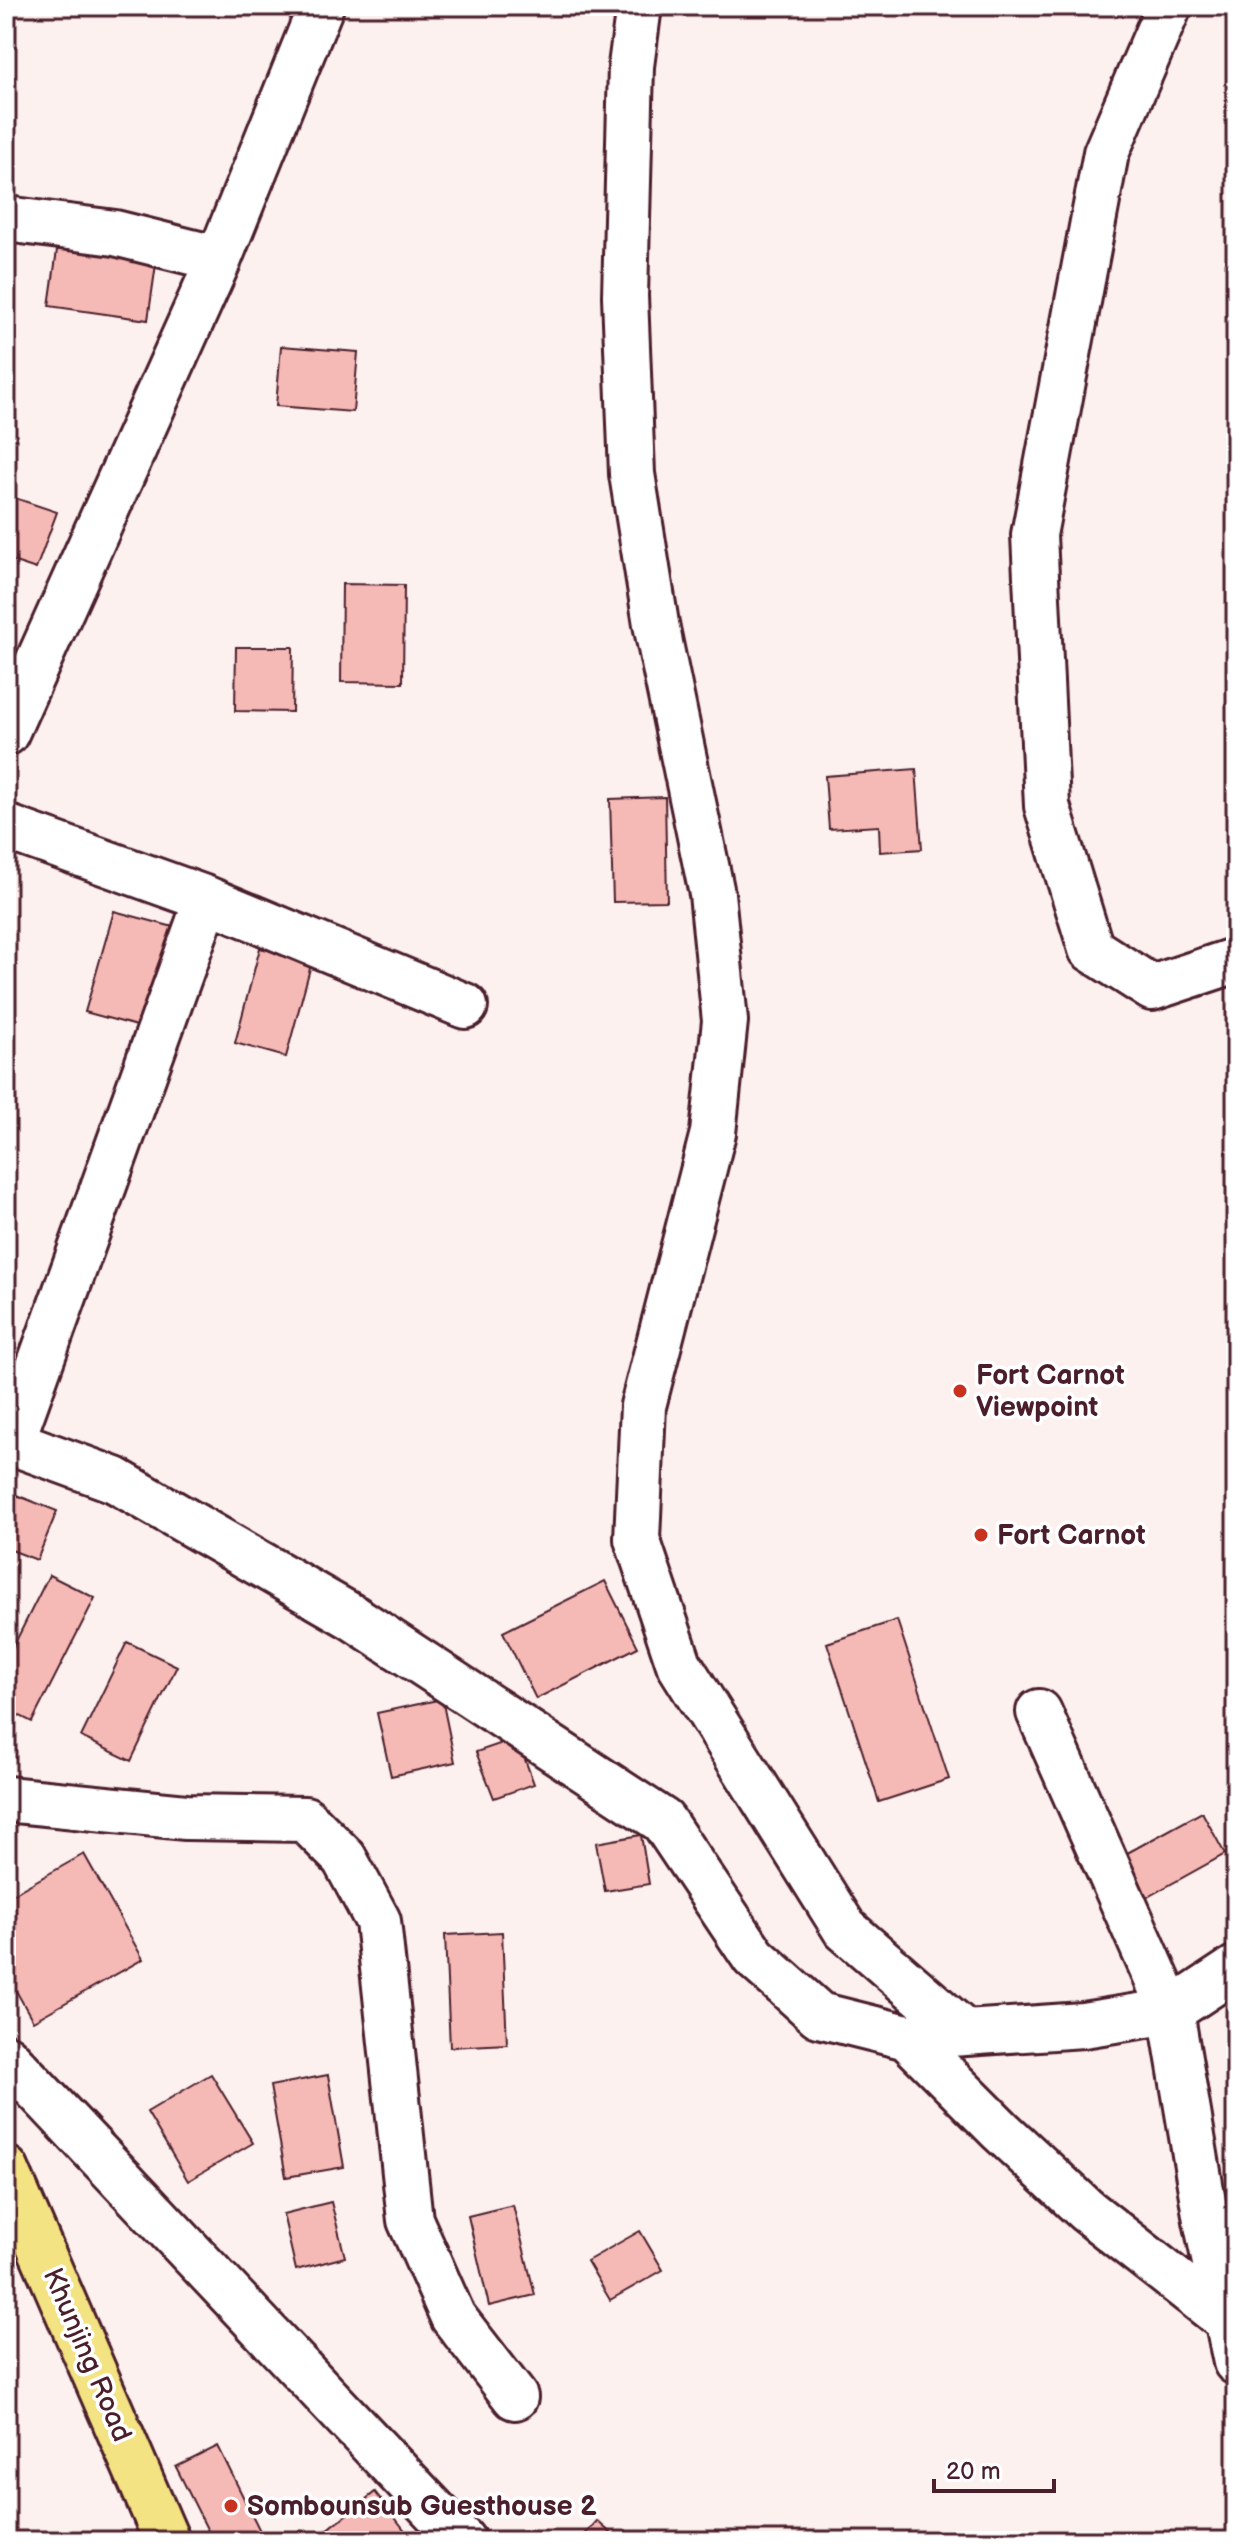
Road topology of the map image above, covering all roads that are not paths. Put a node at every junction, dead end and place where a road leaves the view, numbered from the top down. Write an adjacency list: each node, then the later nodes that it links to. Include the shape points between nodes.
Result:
1 (321, 6): 5 (street)
2 (639, 6): 16 (street, via 631,66 625,296 632,474 656,624 712,894 725,1021 713,1133 643,1406 637,1539 679,1664 845,1929)
3 (1169, 6): 9 (street, via 1106,153 1034,535 1047,806 1091,949 1152,988)
4 (6, 219): 5 (street, via 115,233)
5 (219, 259): 6 (street)
6 (6, 733)
7 (6, 827): 8 (street)
8 (207, 899): 10 (street); 11 (street)
9 (1236, 960)
10 (465, 1006)
11 (9, 1440): 17 (street, via 115,1480 354,1618 663,1821 754,1957 819,2015)
12 (1039, 1712): 15 (street)
13 (6, 1799): 21 (street, via 186,1817 305,1819 344,1858 378,1921 410,2220 453,2317)
14 (1236, 1968): 15 (street)
15 (1171, 2011): 16 (street, via 1083,2025); 20 (street)
16 (965, 2033): 17 (street)
17 (907, 2037): 20 (street)
18 (6, 2057): 23 (street)
19 (6, 2169): 22 (main road, Khunjing Road)
20 (1232, 2342)
21 (515, 2397)
22 (167, 2541)
23 (463, 2541)

